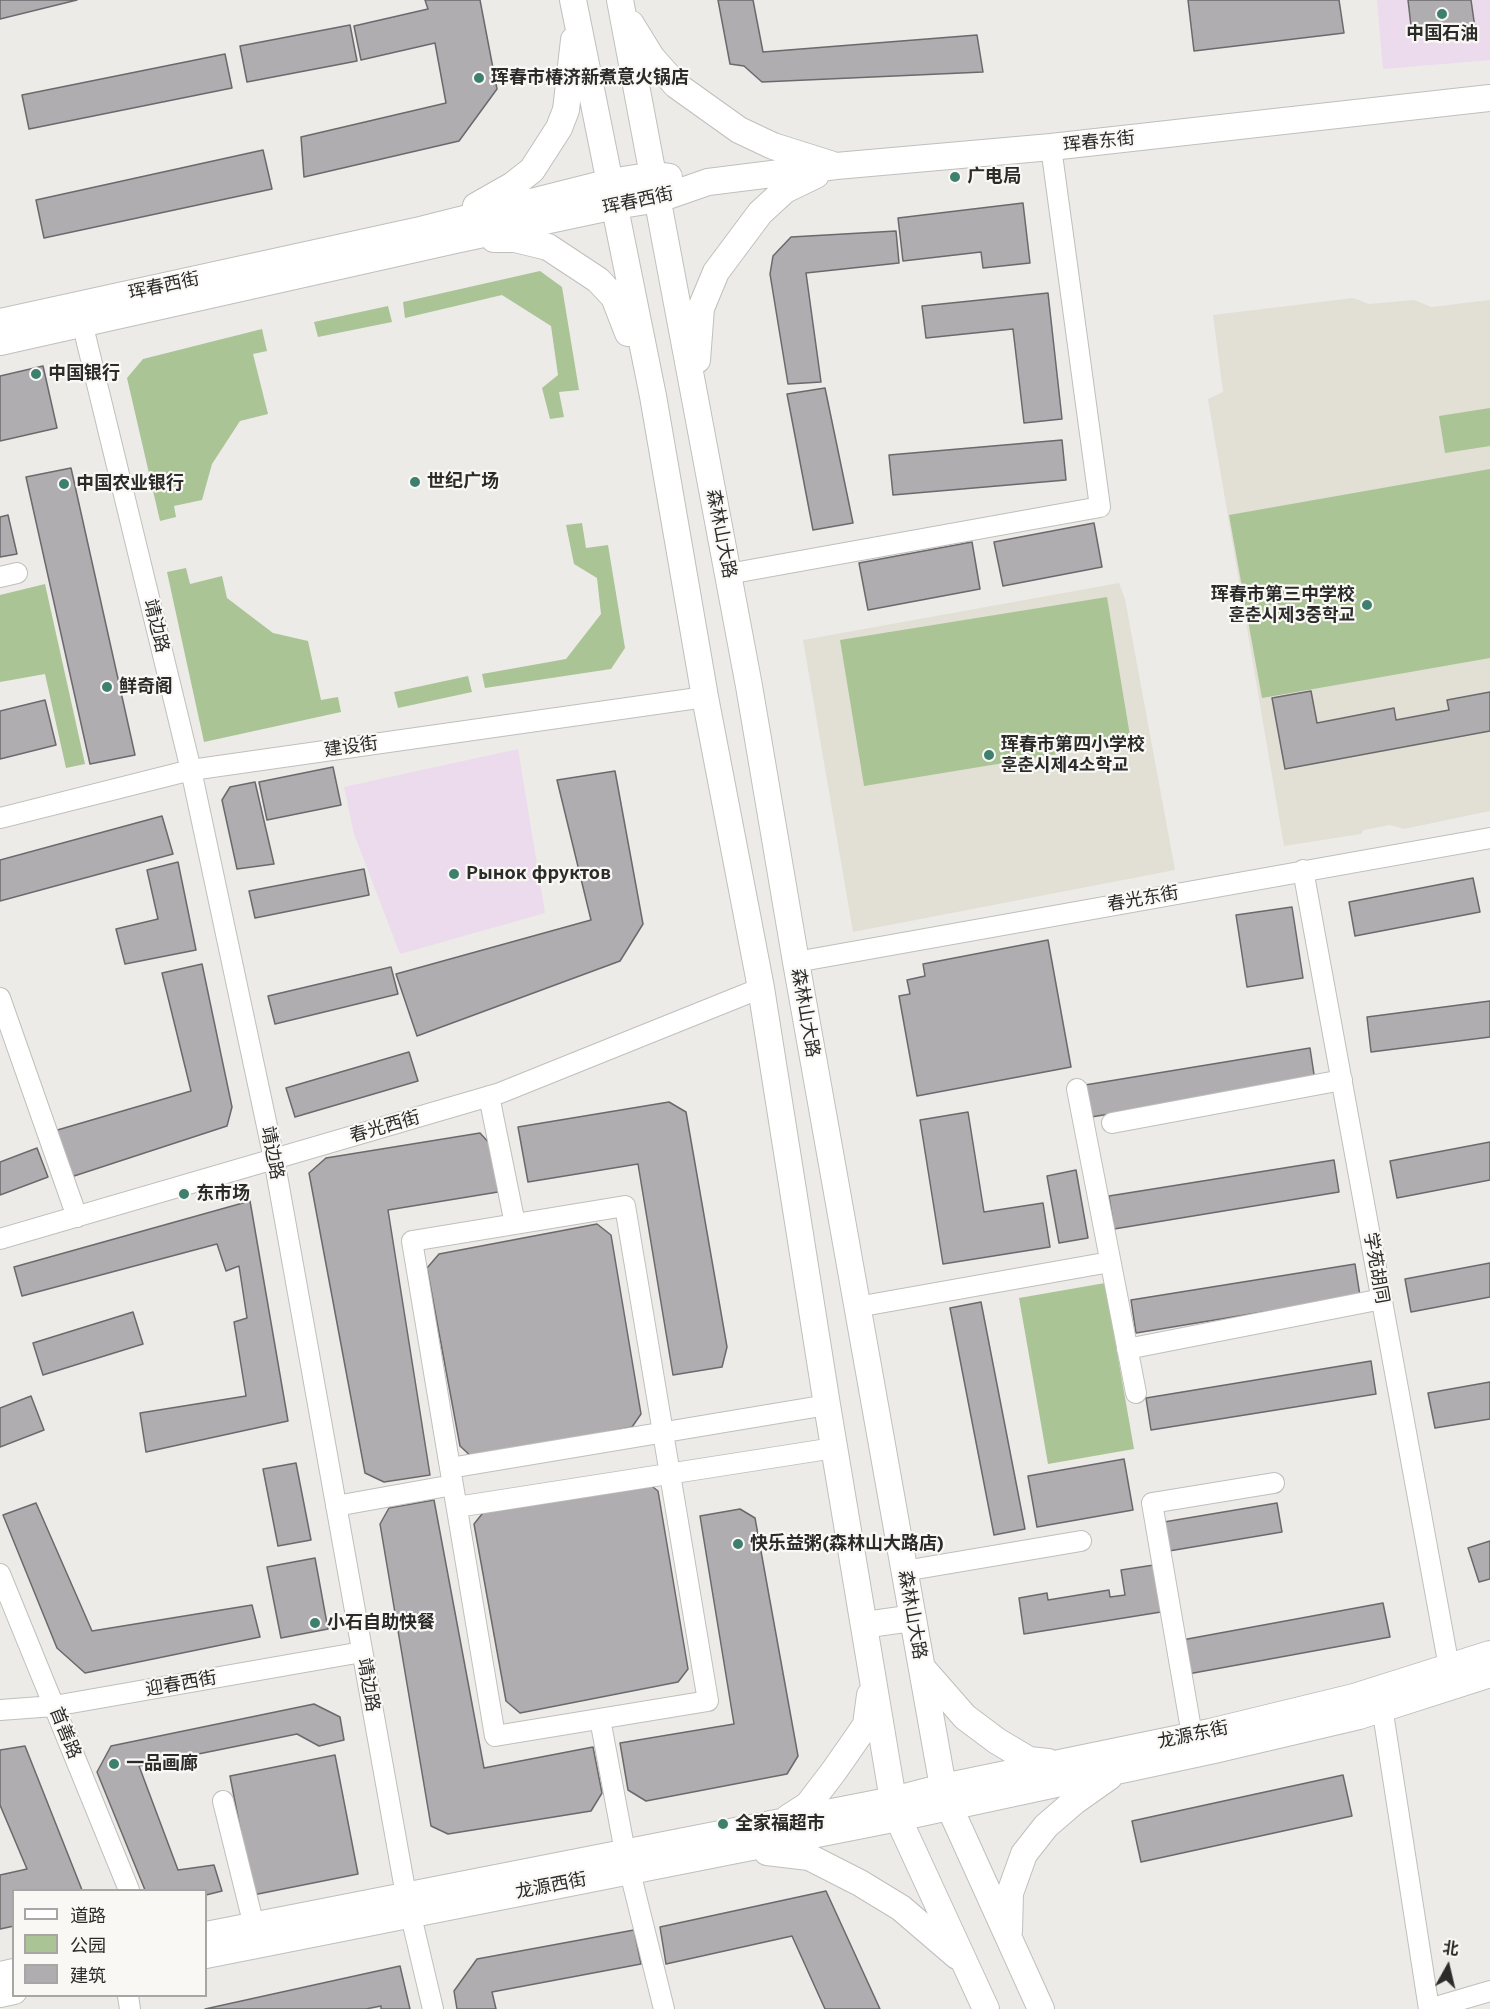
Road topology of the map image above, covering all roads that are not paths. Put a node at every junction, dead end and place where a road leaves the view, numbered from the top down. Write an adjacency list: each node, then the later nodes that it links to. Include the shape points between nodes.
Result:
1 (621, 4): 5 (main road, via 652,58 676,85 739,130 773,146); 7 (main road, 森林山大路)
2 (575, 9): 8 (main road); 9 (main road, via 566,110 532,170 485,202)
3 (1490, 99): 4 (main road, 珲春东街)
4 (1051, 147): 5 (main road, 珲春东街); 16 (street, via 1100,507)
5 (836, 166): 6 (main road, 珲春东街); 14 (main road, via 785,190 760,213 716,272 701,308)
6 (708, 182): 7 (main road, 珲春西街)
7 (656, 187): 8 (main road, 珲春西街); 14 (main road, 森林山大路)
8 (613, 194): 9 (main road, 珲春西街); 10 (main road, 珲春西街); 15 (main road)
9 (416, 231): 11 (main road, 珲春西街)
10 (455, 240): 11 (main road, 珲春西街); 15 (main road, via 515,239 548,247 598,280 614,297)
11 (80, 314): 12 (main road, 珲春西街); 13 (main road, 珲春西街); 18 (street, 靖边路)
12 (0, 322)
13 (0, 342)
14 (694, 394): 16 (main road, 森林山大路)
15 (653, 396): 17 (main road)
16 (728, 573): 22 (main road, 森林山大路)
17 (705, 697): 18 (street, 建设街); 23 (main road)
18 (190, 770): 19 (street, 建设街); 29 (street, 靖边路)
19 (0, 818)
20 (1490, 838): 21 (street, 春光东街)
21 (1303, 870): 22 (street, 春光东街); 25 (street, 学苑胡同)
22 (796, 962): 35 (main road, 森林山大路)
23 (761, 988): 27 (street, 春光西街); 38 (main road)
24 (0, 998): 30 (street)
25 (1342, 1080): 28 (street); 34 (street, 学苑胡同)
26 (1077, 1089): 33 (street)
27 (489, 1096): 29 (street, 春光西街); 31 (street)
28 (1112, 1123)
29 (274, 1159): 30 (street, 春光西街); 44 (street, 靖边路)
30 (77, 1217): 32 (street, 春光西街)
31 (515, 1224): 39 (street, via 625,1206); 42 (street, via 412,1241)
32 (0, 1239)
33 (1110, 1262): 35 (street); 36 (street)
34 (1382, 1299): 36 (street); 53 (street, 学苑胡同)
35 (857, 1307): 47 (main road, 森林山大路)
36 (1127, 1349): 37 (street)
37 (1136, 1393)
38 (827, 1406): 39 (street); 40 (main road)
39 (663, 1433): 41 (street); 42 (street)
40 (834, 1448): 41 (street); 50 (main road)
41 (670, 1474): 45 (street); 60 (street, via 708,1701)
42 (452, 1477): 44 (street); 45 (street)
43 (1274, 1483): 61 (street, via 1152,1503)
44 (336, 1506): 51 (street, 靖边路)
45 (457, 1508): 60 (street, via 495,1736)
46 (1081, 1541): 47 (street)
47 (904, 1571): 49 (main road, 森林山大路)
48 (0, 1575): 58 (street, 首善路)
49 (913, 1618): 50 (main road); 54 (main road, 森林山大路)
50 (864, 1625): 56 (main road)
51 (362, 1652): 58 (street, 迎春西街); 71 (street, 靖边路)
52 (1490, 1654): 53 (main road, 龙源东街)
53 (1449, 1667): 57 (main road, 龙源东街)
54 (922, 1668): 62 (main road, via 965,1718 997,1741 1029,1760); 64 (main road, 森林山大路)
55 (1490, 1674): 57 (main road, 龙源东街)
56 (873, 1680): 66 (main road); 67 (main road, via 866,1725 808,1805)
57 (1381, 1699): 61 (main road, 龙源东街, via 1354,1697); 63 (main road, 龙源东街, via 1359,1716); 82 (street)
58 (54, 1706): 59 (street, 迎春西街); 70 (street, 首善路)
59 (0, 1710)
60 (600, 1719): 69 (street)
61 (1192, 1735): 62 (main road, 龙源东街)
62 (1058, 1763): 64 (main road, 龙源东街)
63 (1120, 1770): 64 (main road, 龙源东街); 74 (main road, via 1046,1826 1024,1854 1010,1893)
64 (946, 1797): 66 (main road, 龙源东街); 74 (main road, 森林山大路)
65 (224, 1801): 72 (street)
66 (895, 1809): 67 (main road, 龙源西街); 68 (main road, 龙源西街); 76 (main road)
67 (782, 1822): 69 (main road, 龙源西街)
68 (740, 1849): 69 (main road, 龙源西街); 76 (main road, via 809,1857 901,1908)
69 (627, 1861): 71 (main road, 龙源西街); 79 (street)
70 (129, 1889)
71 (407, 1904): 72 (main road, 龙源西街); 75 (main road, 龙源西街); 78 (street, 靖边路)
72 (254, 1926): 73 (main road, 龙源西街)
73 (207, 1935)
74 (1008, 1937): 81 (main road, 森林山大路)
75 (207, 1955)
76 (964, 1962): 80 (main road)
77 (1490, 1991): 82 (street)
78 (433, 2009)
79 (664, 2009)
80 (986, 2009)
81 (1041, 2009)
82 (1429, 2009)

